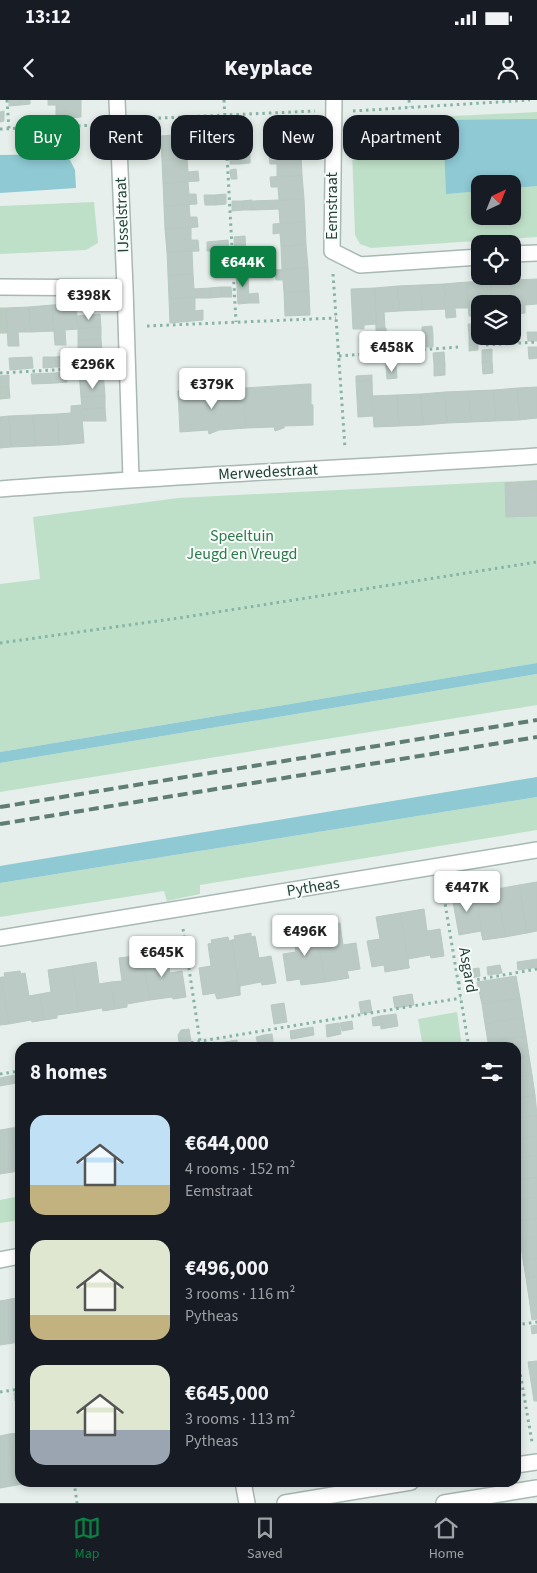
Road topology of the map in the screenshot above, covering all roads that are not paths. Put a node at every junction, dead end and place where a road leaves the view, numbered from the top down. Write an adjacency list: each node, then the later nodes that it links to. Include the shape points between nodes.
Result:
1 (117, 100): 7 (street, IJsselstraat)
2 (333, 106): 5 (street, Eemstraat, via 332,251 360,265)
3 (537, 253): 4 (street)
4 (521, 254)
5 (471, 258)
6 (0, 287): 7 (street)
7 (125, 288): 9 (street, IJsselstraat)
8 (537, 456): 9 (street, Merwedestraat)
9 (131, 479): 10 (street, Merwedestraat)
10 (0, 489)
11 (537, 850): 12 (street, Pytheas)
12 (0, 938)
13 (15, 1257): 14 (street)
14 (0, 1260)
15 (536, 1462): 16 (street)
16 (521, 1464)
17 (244, 1487): 20 (street)
18 (381, 1487): 21 (street)
19 (537, 1488): 22 (street)
20 (246, 1503)
21 (285, 1503)
22 (444, 1503)

